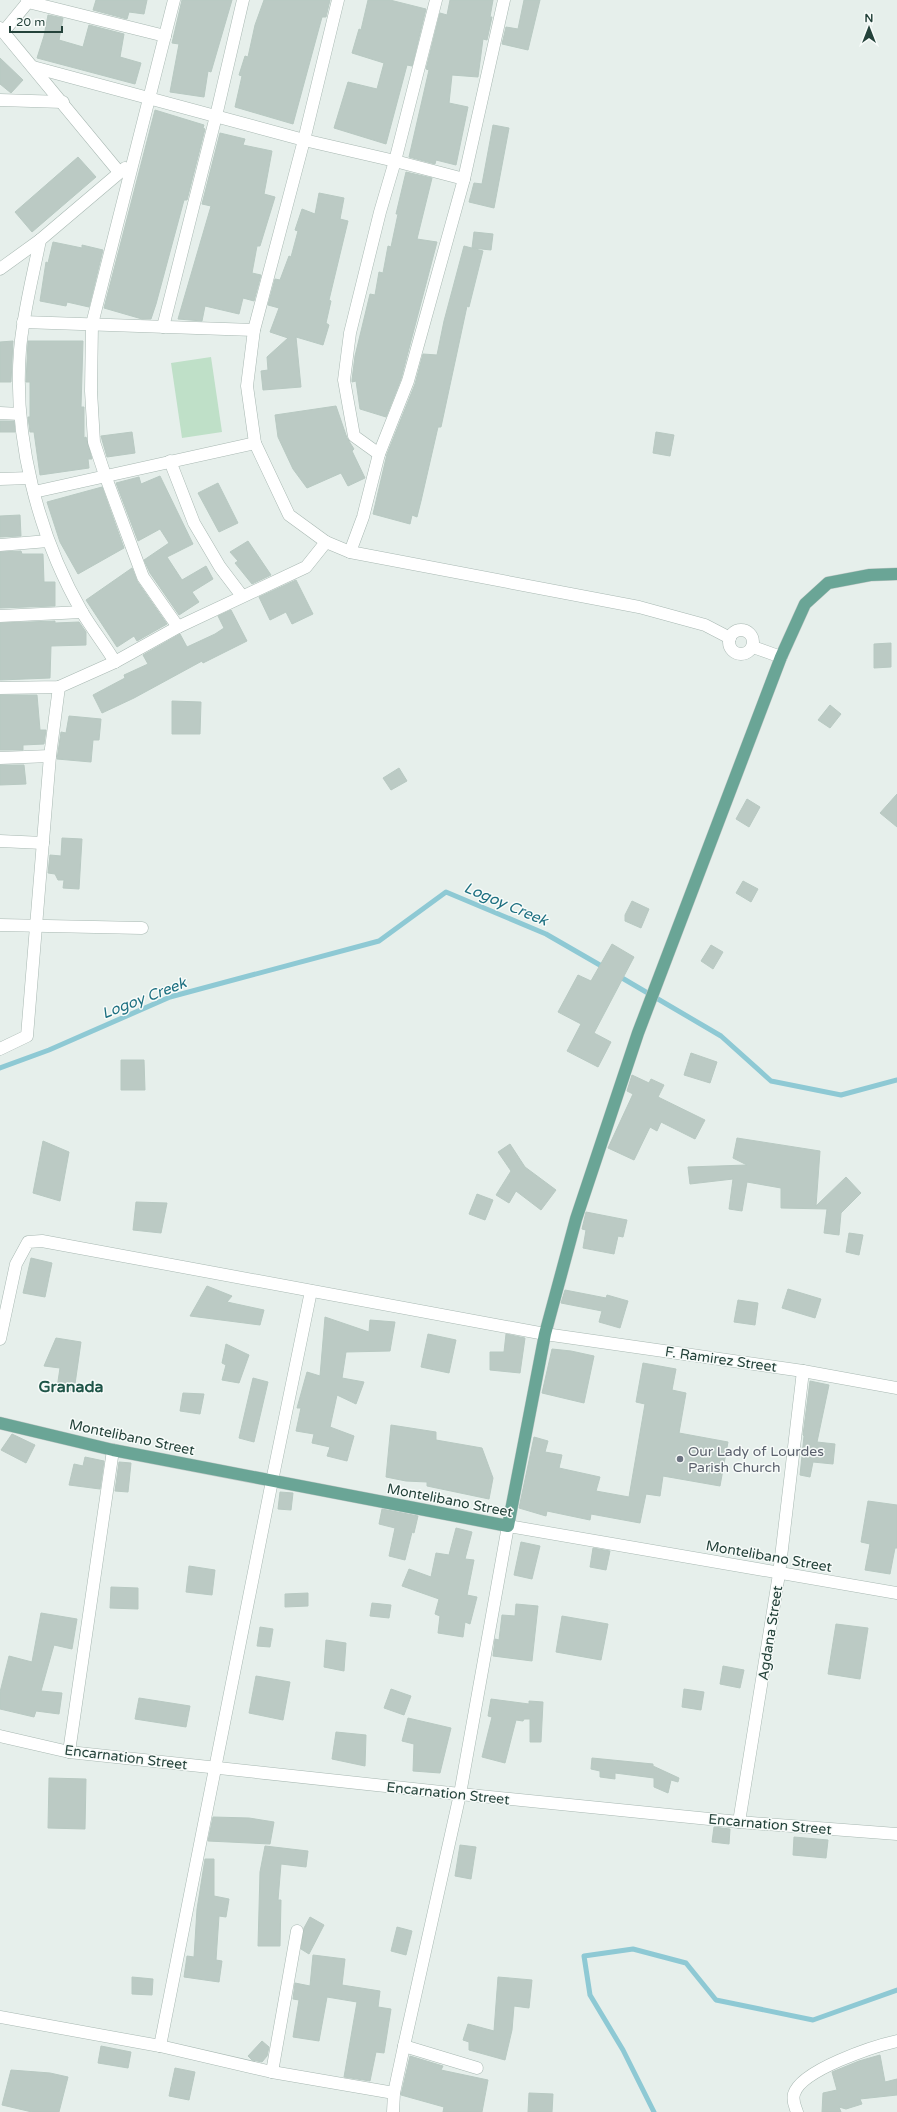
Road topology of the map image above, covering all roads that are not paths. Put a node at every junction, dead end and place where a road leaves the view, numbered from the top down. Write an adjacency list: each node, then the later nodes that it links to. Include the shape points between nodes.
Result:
1 (174, 0): 8 (street)
2 (243, 0): 13 (street)
3 (338, 0): 14 (street)
4 (436, 0): 16 (street)
5 (504, 0): 18 (street)
6 (27, 1): 7 (street); 8 (street)
7 (2, 30): 9 (street)
8 (165, 36): 10 (street)
9 (33, 67): 10 (street); 12 (street)
10 (150, 98): 13 (street); 15 (street)
11 (0, 100): 12 (street)
12 (63, 102): 17 (street)
13 (216, 116): 14 (street); 23 (street)
14 (304, 140): 16 (street); 24 (street)
15 (132, 161): 17 (street); 22 (street)
16 (395, 161): 18 (street); 28 (street, via 350,333 344,380 354,436)
17 (119, 172): 19 (street)
18 (464, 179): 28 (street, via 408,381)
19 (40, 240): 20 (street); 21 (street)
20 (1, 267)
21 (23, 322): 22 (street); 26 (street, via 20,351)
22 (92, 324): 23 (street); 30 (street, via 91,391 94,442)
23 (163, 327): 24 (street)
24 (254, 330): 27 (street, via 247,386)
25 (0, 413): 26 (street)
26 (20, 414): 31 (street)
27 (255, 443): 29 (street); 35 (street, via 289,515)
28 (379, 454): 37 (street, via 363,517)
29 (170, 462): 30 (street); 39 (street, via 194,523 220,567)
30 (105, 475): 33 (street); 42 (street, via 144,577)
31 (30, 478): 32 (street); 33 (street)
32 (0, 479)
33 (34, 492): 34 (street)
34 (48, 541): 36 (street); 40 (street)
35 (326, 542): 37 (street); 39 (street, via 306,566)
36 (0, 545)
37 (350, 552): 43 (street, via 639,607 705,625 730,638 733,633 748,631 754,640 753,647)
38 (897, 574): 43 (main road, via 870,575 828,583 804,604)
39 (242, 596): 42 (street)
40 (82, 612): 41 (street); 44 (street)
41 (0, 616)
42 (178, 627): 44 (street)
43 (781, 657): 56 (main road, via 638,1033 576,1219)
44 (115, 662): 45 (street)
45 (59, 686): 46 (street); 47 (street)
46 (0, 688)
47 (50, 756): 48 (street); 50 (street)
48 (0, 758)
49 (0, 842): 50 (street)
50 (43, 843): 52 (street)
51 (0, 925): 52 (street)
52 (36, 925): 53 (street); 54 (street, via 26,1036)
53 (142, 928)
54 (0, 1049)
55 (311, 1291): 56 (street, F. Ramirez Street); 57 (street, F. Ramirez Street, via 42,1241 28,1242 16,1264); 62 (street)
56 (545, 1334): 58 (street, F. Ramirez Street); 63 (main road)
57 (0, 1339)
58 (802, 1371): 59 (street, F. Ramirez Street); 64 (street, Agdana Street)
59 (897, 1388)
60 (0, 1423): 61 (main road, Montelibano Street)
61 (113, 1450): 62 (main road, Montelibano Street); 67 (street)
62 (272, 1481): 63 (main road, Montelibano Street); 68 (street)
63 (508, 1526): 64 (street, Montelibano Street); 69 (street)
64 (779, 1574): 65 (street, Montelibano Street); 70 (street, Agdana Street)
65 (897, 1593)
66 (0, 1736): 67 (street, Encarnation Street)
67 (68, 1752): 68 (street, Encarnation Street)
68 (216, 1768): 69 (street, Encarnation Street); 75 (street)
69 (460, 1794): 70 (street, Encarnation Street); 76 (street)
70 (739, 1822): 71 (street, Encarnation Street)
71 (897, 1834)
72 (297, 1931): 78 (street)
73 (0, 2017): 75 (street)
74 (897, 2041): 81 (street, via 829,2064 799,2085 793,2101)
75 (160, 2046): 78 (street)
76 (404, 2046): 77 (street); 79 (street)
77 (477, 2068)
78 (272, 2072): 79 (street)
79 (394, 2094): 80 (street)
80 (393, 2112)
81 (797, 2112)

